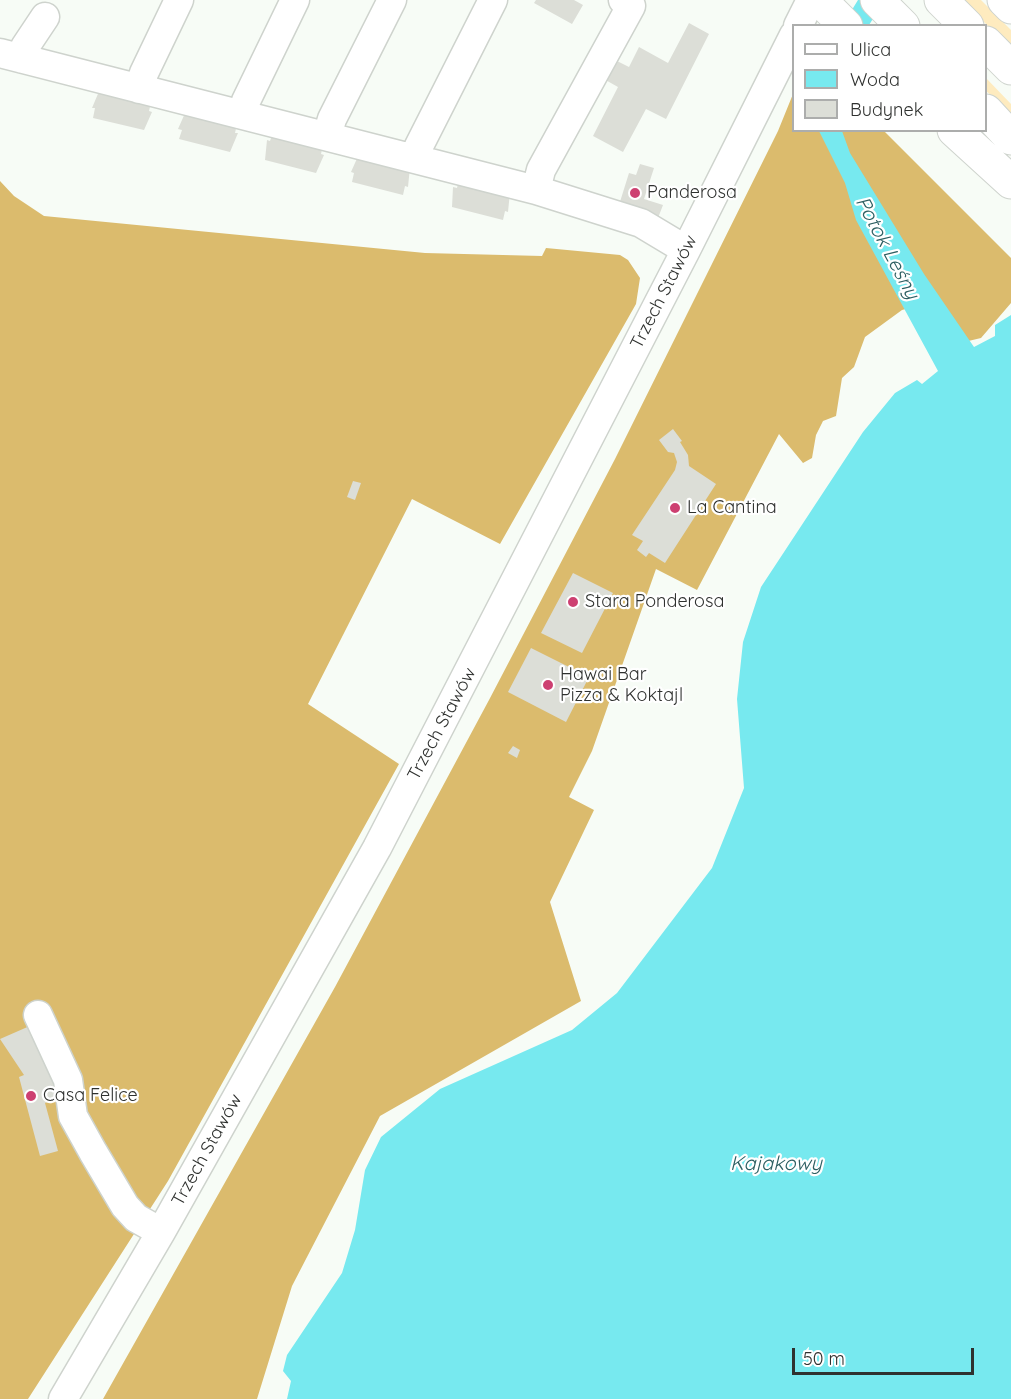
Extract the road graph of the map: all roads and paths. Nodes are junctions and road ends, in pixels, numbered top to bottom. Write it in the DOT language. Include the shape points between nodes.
graph roads {
  1 [pos="179,0"];
  2 [pos="295,0"];
  3 [pos="392,0"];
  4 [pos="493,0"];
  5 [pos="624,0"];
  6 [pos="811,0"];
  7 [pos="820,0"];
  8 [pos="877,0"];
  9 [pos="941,0"];
  10 [pos="1004,0"];
  11 [pos="1011,7"];
  12 [pos="45,17"];
  13 [pos="799,24"];
  14 [pos="844,24"];
  15 [pos="901,24"];
  16 [pos="965,24"];
  17 [pos="792,39"];
  18 [pos="987,45"];
  19 [pos="11,56"];
  20 [pos="1011,68"];
  21 [pos="139,89"];
  22 [pos="987,98"];
  23 [pos="987,112"];
  24 [pos="242,114"];
  25 [pos="1011,118"];
  26 [pos="956,132"];
  27 [pos="327,136"];
  28 [pos="1011,138"];
  29 [pos="416,158"];
  30 [pos="1011,182"];
  31 [pos="536,190"];
  32 [pos="686,250"];
  33 [pos="38,1015"];
  34 [pos="161,1232"];
  35 [pos="63,1399"];
  1 -- 21 [label="street"];
  2 -- 24 [label="street"];
  3 -- 27 [label="street"];
  4 -- 29 [label="street"];
  5 -- 31 [label="street" via="631,6 541,170"];
  6 -- 13 [label="street"];
  7 -- 14 [label="highway"];
  8 -- 15 [label="highway"];
  9 -- 16 [label="highway"];
  10 -- 11 [label="highway"];
  12 -- 19 [label="street" via="25,47"];
  17 -- 32 [label="street, Trzech Stawów"];
  18 -- 20 [label="highway"];
  19 -- 21 [label="street"];
  21 -- 24 [label="street"];
  22 -- 25 [label="highway"];
  23 -- 28 [label="highway"];
  24 -- 27 [label="street"];
  26 -- 30 [label="highway"];
  27 -- 29 [label="street"];
  29 -- 31 [label="street"];
  31 -- 32 [label="street" via="641,224"];
  32 -- 34 [label="street, Trzech Stawów" via="377,848"];
  33 -- 34 [label="street" via="68,1080 73,1116 93,1152 125,1206 136,1218"];
  34 -- 35 [label="street, Trzech Stawów"];
}
